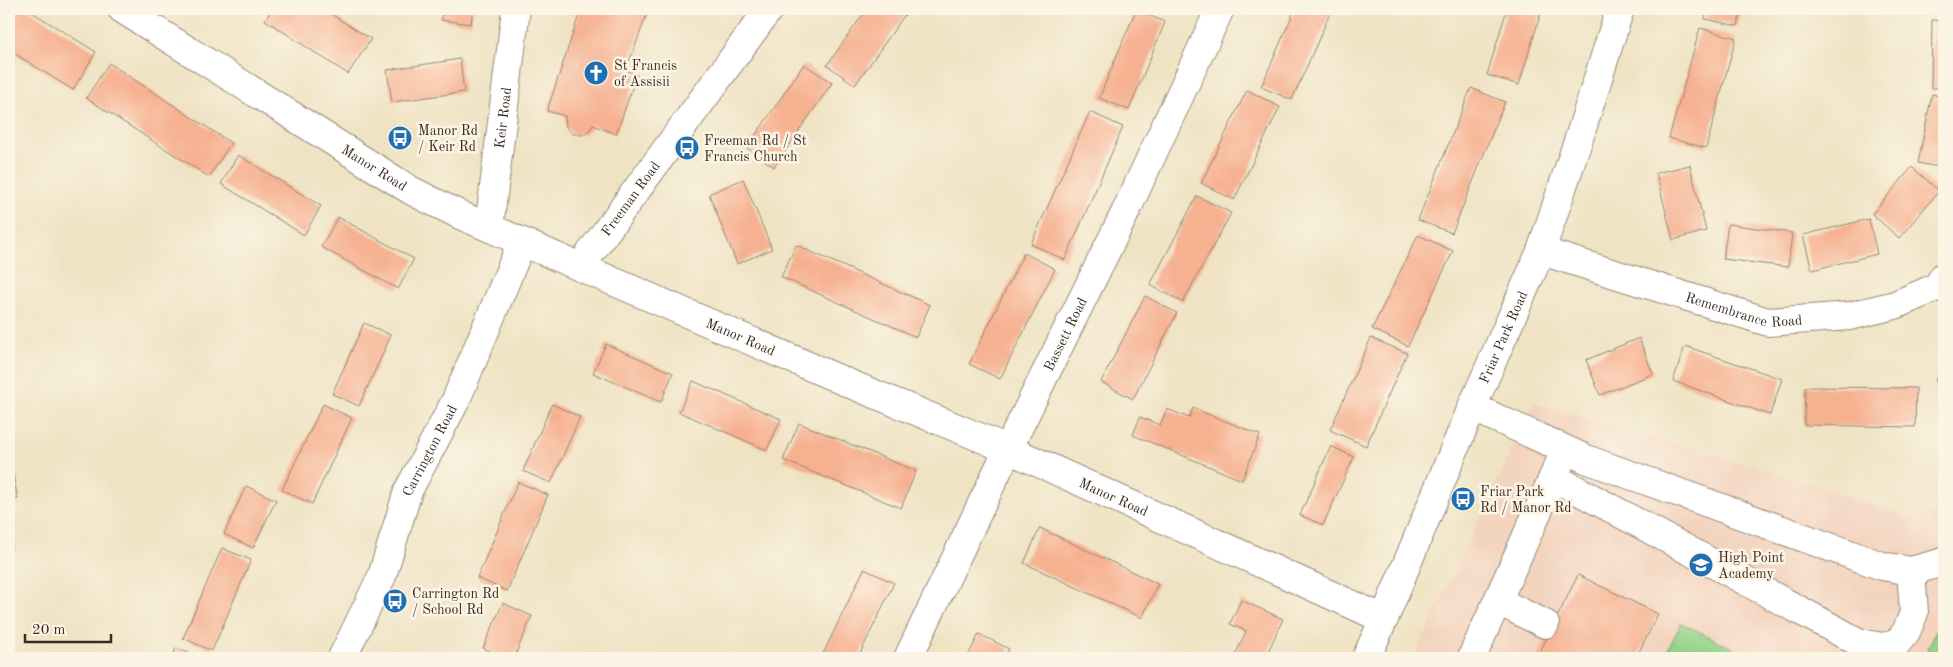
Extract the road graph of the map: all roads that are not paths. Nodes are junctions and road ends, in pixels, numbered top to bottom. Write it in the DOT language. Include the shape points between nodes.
graph roads {
  1 [pos="122,9"];
  2 [pos="516,9"];
  3 [pos="769,9"];
  4 [pos="1220,9"];
  5 [pos="1620,9"];
  6 [pos="489,227"];
  7 [pos="522,242"];
  8 [pos="1541,251"];
  9 [pos="580,267"];
  10 [pos="1944,276"];
  11 [pos="1472,407"];
  12 [pos="1008,449"];
  13 [pos="1566,449"];
  14 [pos="1553,477"];
  15 [pos="1944,562"];
  16 [pos="1911,571"];
  17 [pos="1498,601"];
  18 [pos="1384,620"];
  19 [pos="1544,624"];
  20 [pos="1472,657"];
  21 [pos="342,658"];
  22 [pos="908,658"];
  23 [pos="1366,658"];
  1 -- 6 [label="street, Manor Road" via="412,191"];
  2 -- 6 [label="street, Keir Road"];
  3 -- 9 [label="street, Freeman Road"];
  4 -- 12 [label="street, Bassett Road" via="1125,213"];
  5 -- 8 [label="street, Friar Park Road"];
  6 -- 7 [label="street, Manor Road"];
  7 -- 9 [label="street, Manor Road"];
  7 -- 21 [label="street, Carrington Road" via="456,400 408,491 382,576"];
  8 -- 10 [label="street, Remembrance Road" via="1768,322 1850,316 1895,305 1937,287"];
  8 -- 11 [label="street, Friar Park Road"];
  9 -- 12 [label="street, Manor Road"];
  11 -- 13 [label="street"];
  11 -- 18 [label="street, Friar Park Road"];
  12 -- 18 [label="street, Manor Road"];
  12 -- 22 [label="street, Bassett Road"];
  13 -- 14 [label="street"];
  13 -- 16 [label="street" via="1653,484 1873,562"];
  14 -- 16 [label="street" via="1860,643 1883,647 1896,644 1906,632 1914,614"];
  14 -- 17 [label="street"];
  15 -- 16 [label="street"];
  17 -- 19 [label="street"];
  17 -- 20 [label="street"];
  18 -- 23 [label="street, Friar Park Road"];
}
